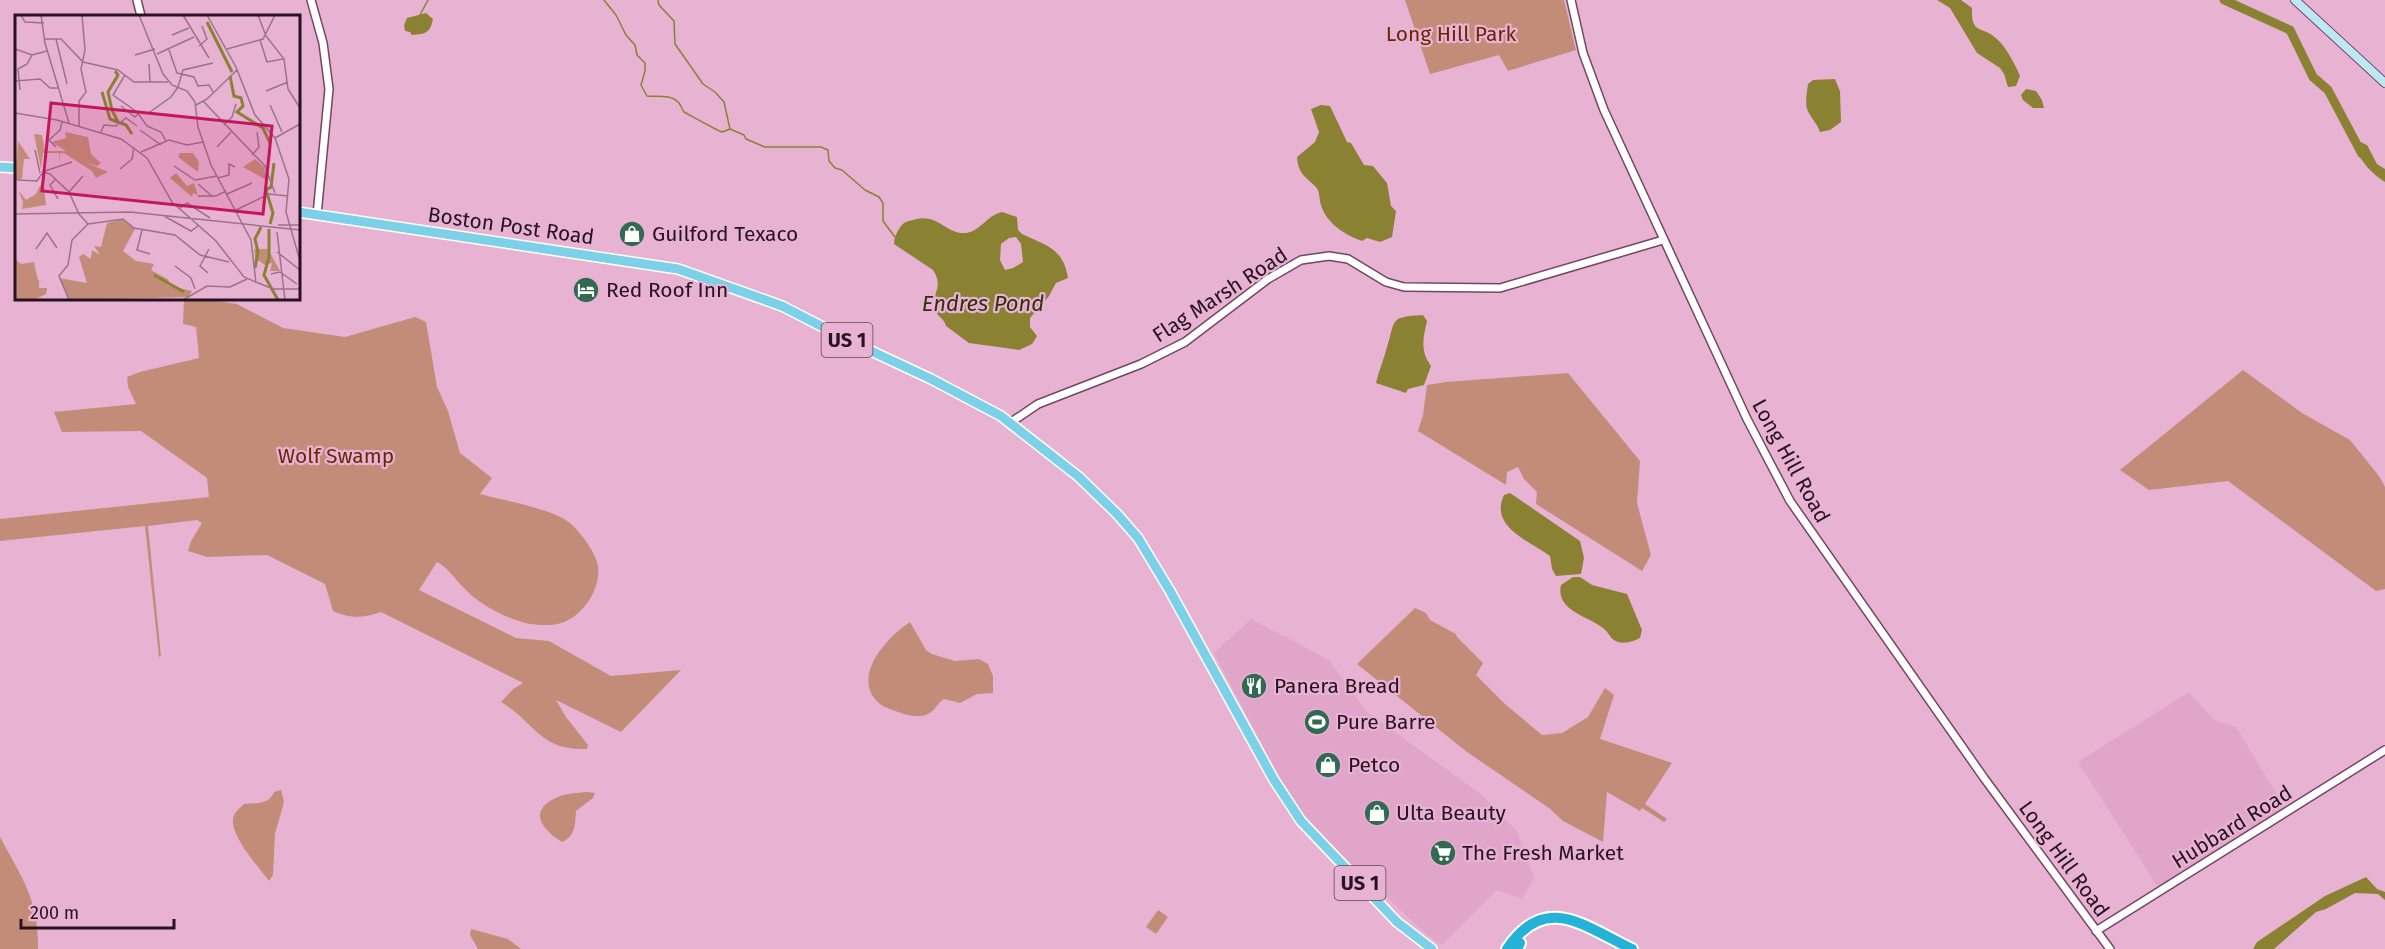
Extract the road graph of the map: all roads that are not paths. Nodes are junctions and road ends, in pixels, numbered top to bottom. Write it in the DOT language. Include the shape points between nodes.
graph roads {
  1 [pos="136,0"];
  2 [pos="311,0"];
  3 [pos="1571,0"];
  4 [pos="2295,0"];
  5 [pos="141,15"];
  6 [pos="2385,83"];
  7 [pos="0,167"];
  8 [pos="15,168"];
  9 [pos="300,212"];
  10 [pos="317,215"];
  11 [pos="1663,240"];
  12 [pos="1010,423"];
  13 [pos="2385,750"];
  14 [pos="2096,931"];
  15 [pos="1518,947"];
  16 [pos="1432,949"];
  17 [pos="1507,949"];
  18 [pos="1620,949"];
  19 [pos="1632,949"];
  20 [pos="2110,949"];
  1 -- 5 [label="street"];
  2 -- 10 [label="street" via="322,35 330,89"];
  3 -- 11 [label="street, Long Hill Road" via="1594,88"];
  4 -- 6 [label="main road"];
  7 -- 8 [label="main road"];
  9 -- 10 [label="main road, Boston Post Road / US 1"];
  10 -- 12 [label="main road, Boston Post Road / US 1" via="678,269 782,306 931,379"];
  11 -- 12 [label="street, Flag Marsh Road" via="1500,288 1466,290 1404,287 1386,282 1348,259 1329,256 1301,260 1268,279 1185,342 1141,364 1038,404"];
  11 -- 14 [label="street, Long Hill Road" via="1750,426 1797,513"];
  12 -- 16 [label="main road, Boston Post Road / US 1" via="1079,477 1138,538 1301,821 1397,922"];
  13 -- 14 [label="street, Hubbard Road"];
  14 -- 20 [label="street, Long Hill Road"];
  15 -- 18 [label="highway" via="1530,930 1558,922"];
  17 -- 19 [label="highway" via="1524,928 1547,917 1577,923"];
}
